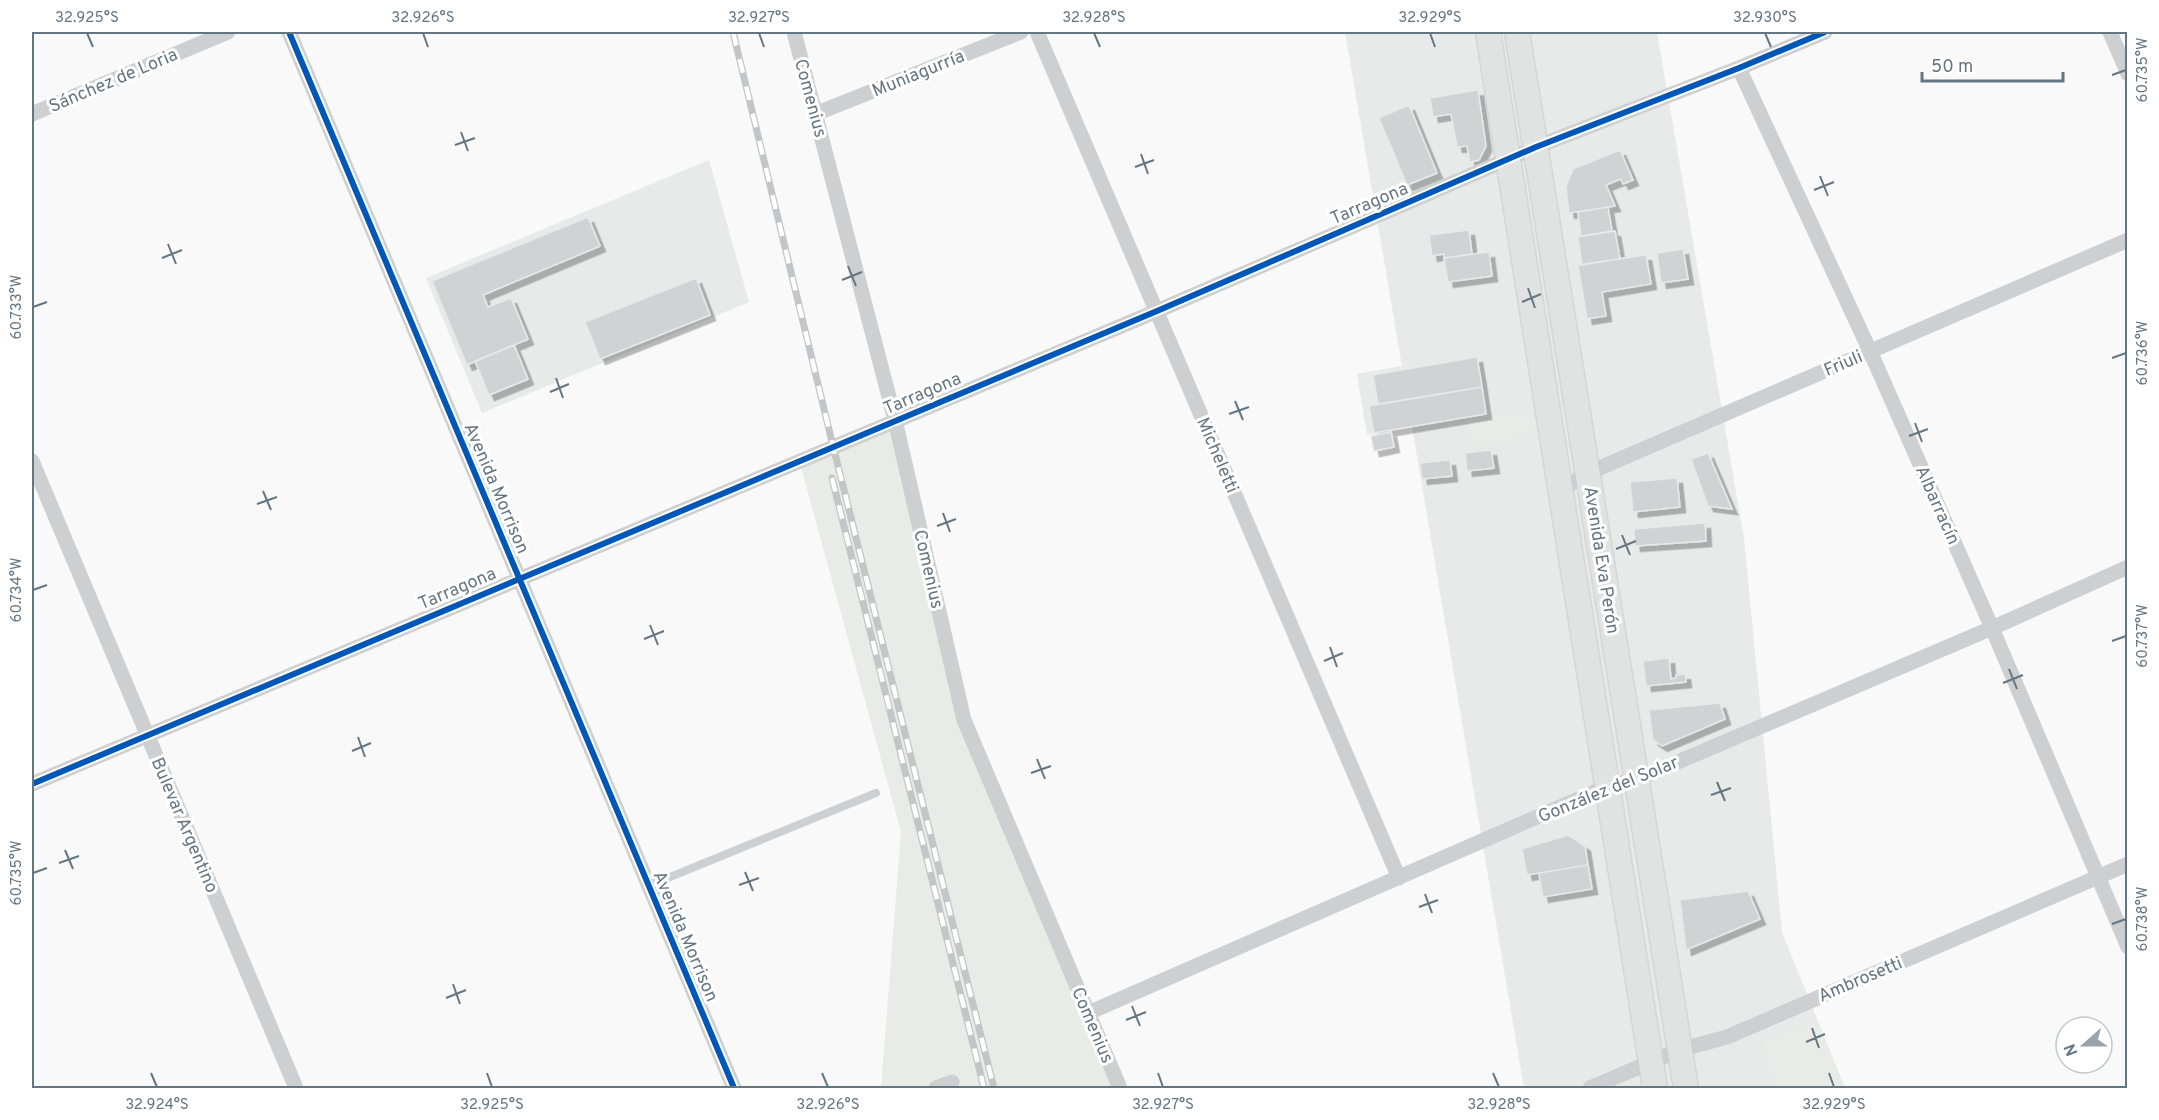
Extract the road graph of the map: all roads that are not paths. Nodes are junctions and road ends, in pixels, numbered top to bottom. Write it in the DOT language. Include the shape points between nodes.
graph roads {
  1 [pos="228,32"];
  2 [pos="289,32"];
  3 [pos="794,32"];
  4 [pos="1021,32"];
  5 [pos="1037,32"];
  6 [pos="1488,32"];
  7 [pos="1517,32"];
  8 [pos="1825,32"];
  9 [pos="2110,32"];
  10 [pos="1739,68"];
  11 [pos="2127,74"];
  12 [pos="32,114"];
  13 [pos="815,114"];
  14 [pos="1536,147"];
  15 [pos="1509,159"];
  16 [pos="2127,240"];
  17 [pos="1157,312"];
  18 [pos="1870,351"];
  19 [pos="895,420"];
  20 [pos="32,461"];
  21 [pos="1588,473"];
  22 [pos="1561,490"];
  23 [pos="2127,567"];
  24 [pos="519,578"];
  25 [pos="1992,628"];
  26 [pos="147,735"];
  27 [pos="1638,779"];
  28 [pos="32,784"];
  29 [pos="1608,786"];
  30 [pos="876,793"];
  31 [pos="2127,864"];
  32 [pos="2098,876"];
  33 [pos="1399,878"];
  34 [pos="648,886"];
  35 [pos="2127,947"];
  36 [pos="1088,1013"];
  37 [pos="1679,1050"];
  38 [pos="1651,1062"];
  39 [pos="952,1082"];
  40 [pos="296,1089"];
  41 [pos="734,1089"];
  42 [pos="936,1089"];
  43 [pos="1120,1089"];
  44 [pos="1590,1089"];
  45 [pos="1655,1089"];
  46 [pos="1686,1089"];
  1 -- 12 [label="street, Sánchez de Loria"];
  2 -- 24 [label="street, Avenida Morrison"];
  3 -- 13 [label="street, Comenius"];
  4 -- 13 [label="street, Muniagurría"];
  5 -- 17 [label="street, Micheletti"];
  6 -- 15 [label="main road, Avenida Eva Perón"];
  7 -- 14 [label="main road, Avenida Eva Perón"];
  8 -- 10 [label="street, Tarragona"];
  9 -- 11 [label="street"];
  10 -- 14 [label="street, Tarragona"];
  10 -- 18 [label="street, Albarracín"];
  13 -- 19 [label="street, Comenius"];
  14 -- 15 [label="street, Tarragona"];
  14 -- 21 [label="main road, Avenida Eva Perón"];
  15 -- 17 [label="street, Tarragona"];
  15 -- 22 [label="main road, Avenida Eva Perón"];
  16 -- 18 [label="street, Friuli"];
  17 -- 19 [label="street, Tarragona"];
  17 -- 33 [label="street, Micheletti"];
  18 -- 21 [label="street, Friuli"];
  18 -- 25 [label="street, Albarracín"];
  19 -- 24 [label="street, Tarragona"];
  19 -- 36 [label="street, Comenius" via="964,720"];
  20 -- 26 [label="street, Bulevar Argentino"];
  21 -- 22 [label="street, Friuli"];
  21 -- 27 [label="main road, Avenida Eva Perón"];
  22 -- 29 [label="main road, Avenida Eva Perón"];
  23 -- 25 [label="street, González del Solar"];
  24 -- 26 [label="street, Tarragona"];
  24 -- 34 [label="street, Avenida Morrison"];
  25 -- 27 [label="street, González del Solar"];
  25 -- 32 [label="street, Albarracín"];
  26 -- 28 [label="street, Tarragona"];
  26 -- 40 [label="street, Bulevar Argentino"];
  27 -- 29 [label="street, González del Solar"];
  27 -- 37 [label="main road, Avenida Eva Perón"];
  29 -- 33 [label="street, González del Solar"];
  29 -- 38 [label="main road, Avenida Eva Perón"];
  30 -- 34 [label="lane"];
  31 -- 32 [label="street, Ambrosetti"];
  32 -- 35 [label="street, Albarracín"];
  32 -- 37 [label="street, Ambrosetti" via="1726,1037"];
  33 -- 36 [label="street, González del Solar"];
  34 -- 41 [label="street, Avenida Morrison"];
  36 -- 43 [label="street, Comenius"];
  37 -- 38 [label="street, Ambrosetti"];
  37 -- 46 [label="main road, Avenida Eva Perón"];
  38 -- 44 [label="street, Ambrosetti"];
  38 -- 45 [label="main road, Avenida Eva Perón"];
  39 -- 42 [label="street"];
}
